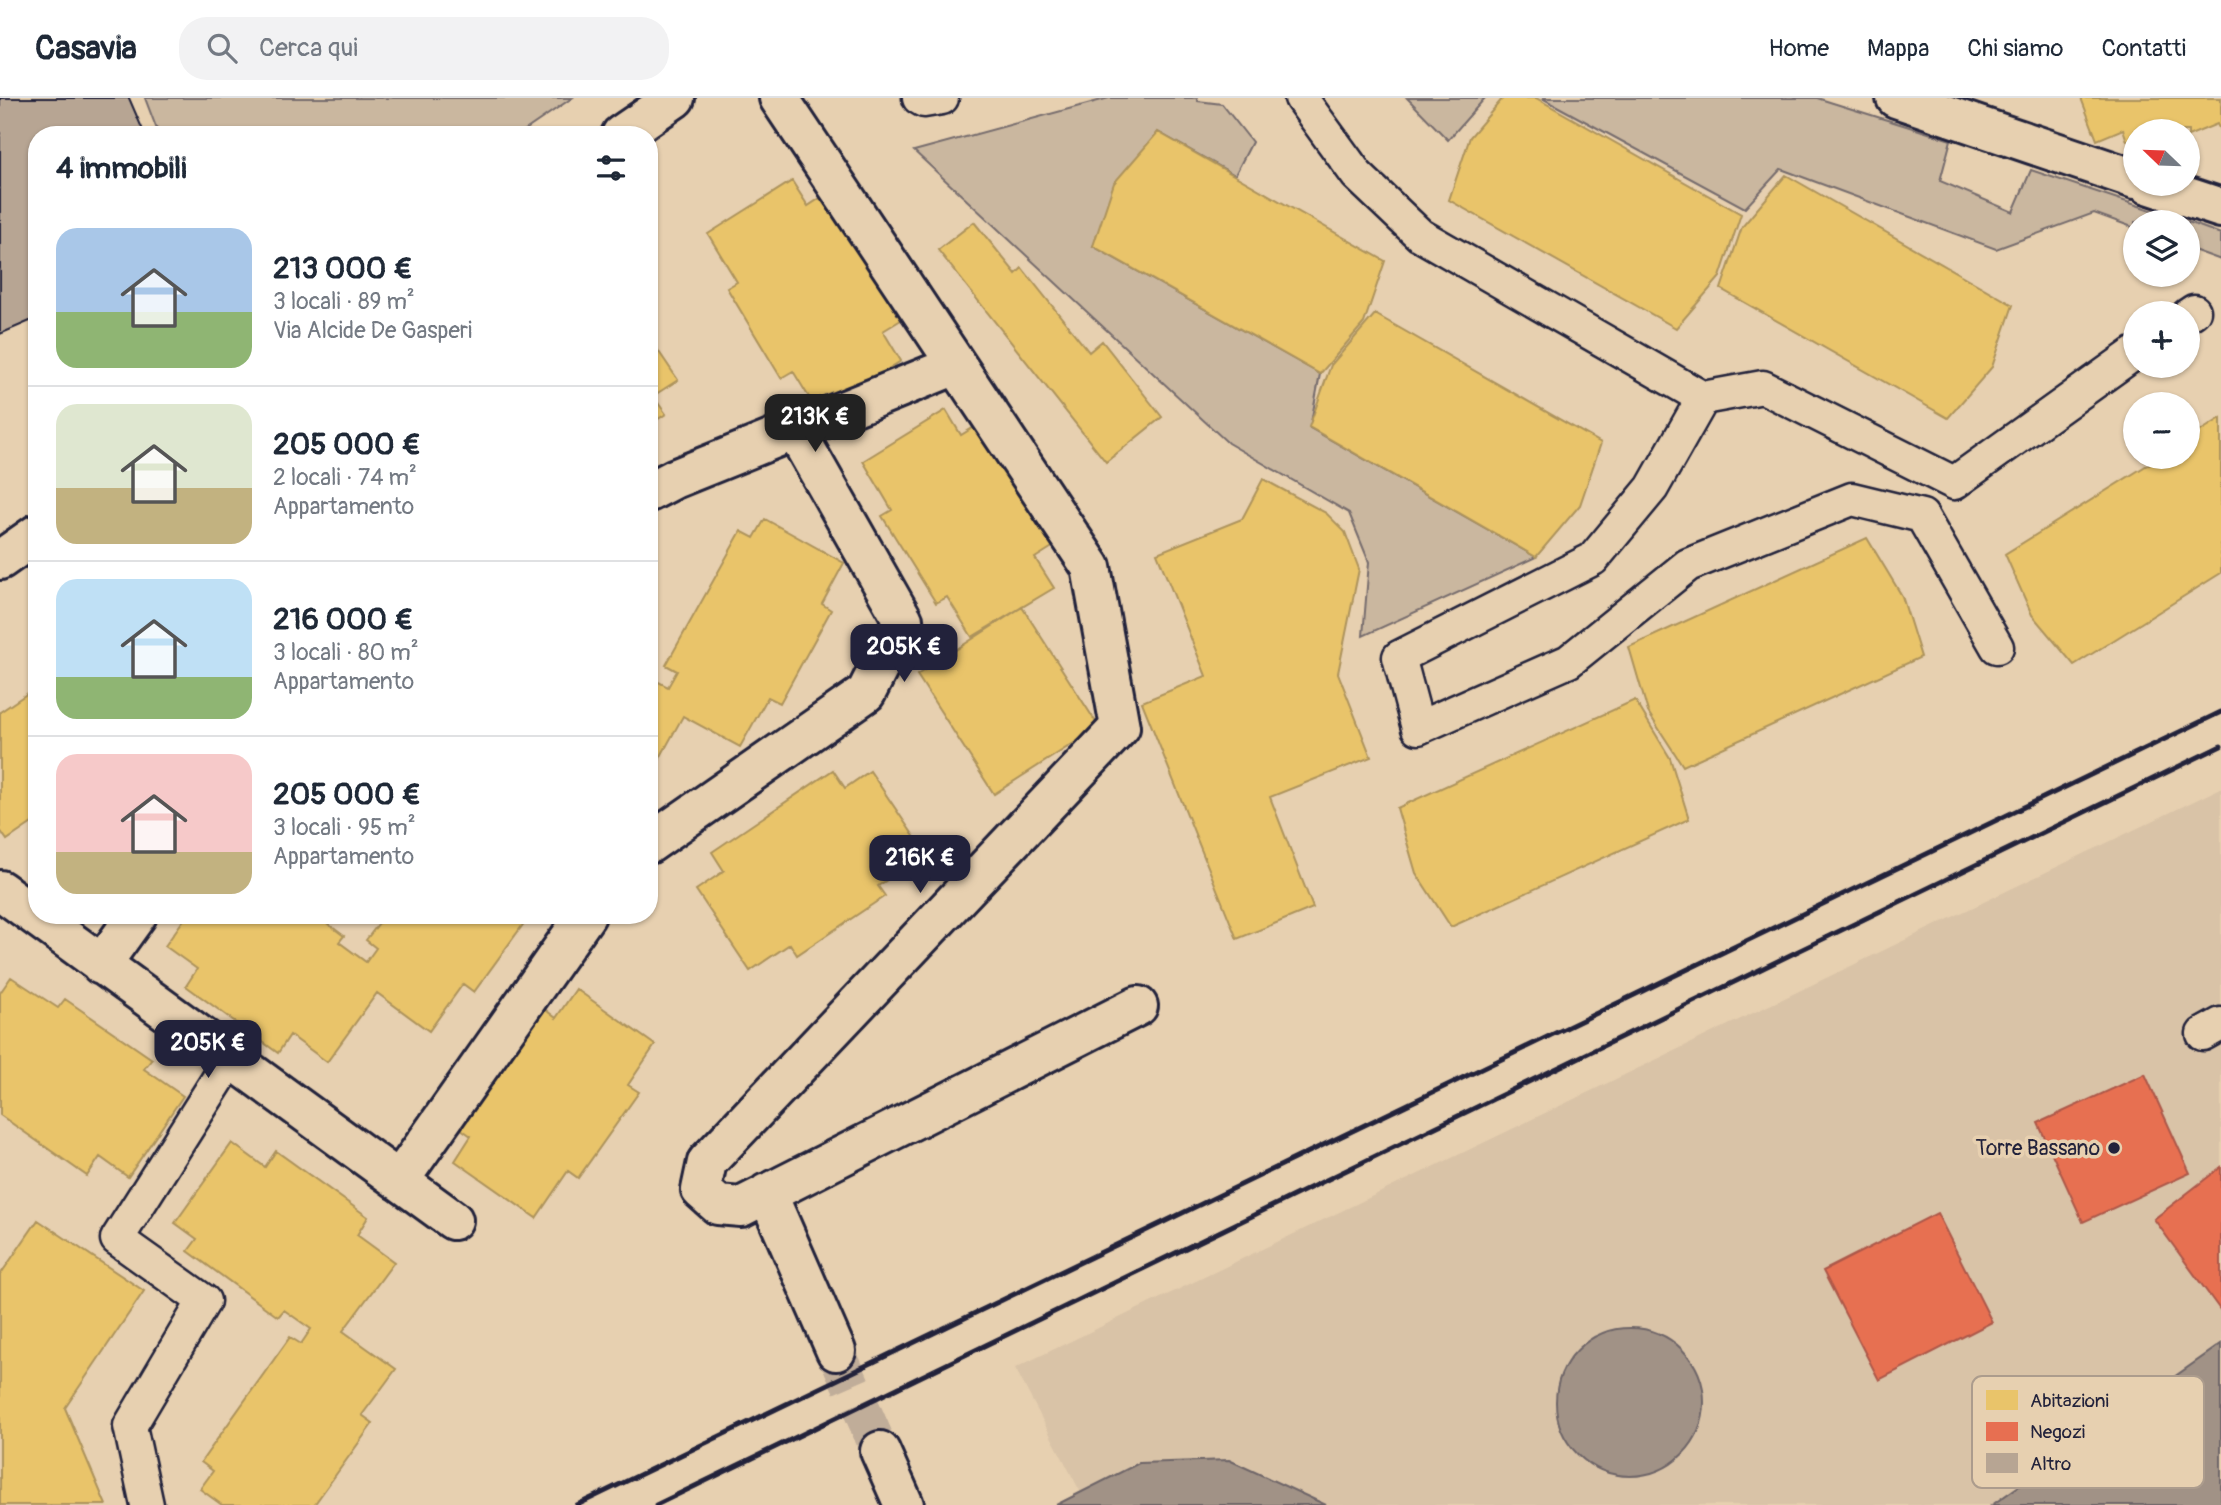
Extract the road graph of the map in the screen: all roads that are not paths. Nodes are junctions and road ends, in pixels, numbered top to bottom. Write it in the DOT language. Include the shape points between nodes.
graph roads {
  1 [pos="675,98"];
  2 [pos="779,98"];
  3 [pos="919,98"];
  4 [pos="942,98"];
  5 [pos="1301,98"];
  6 [pos="1896,98"];
  7 [pos="634,126"];
  8 [pos="2123,175"];
  9 [pos="2184,196"];
  10 [pos="2221,208"];
  11 [pos="2123,362"];
  12 [pos="956,365"];
  13 [pos="1703,398"];
  14 [pos="795,430"];
  15 [pos="658,487"];
  16 [pos="28,540"];
  17 [pos="0,560"];
  18 [pos="1997,647"];
  19 [pos="658,838"];
  20 [pos="0,890"];
  21 [pos="28,911"];
  22 [pos="46,924"];
  23 [pos="131,924"];
  24 [pos="580,924"];
  25 [pos="101,965"];
  26 [pos="1138,1006"];
  27 [pos="230,1059"];
  28 [pos="399,1181"];
  29 [pos="767,1193"];
  30 [pos="453,1220"];
  31 [pos="836,1351"];
  32 [pos="880,1451"];
  33 [pos="147,1505"];
  34 [pos="904,1505"];
  1 -- 7 [label="street"];
  2 -- 12 [label="street"];
  3 -- 4 [label="lane"];
  5 -- 13 [label="lane" via="1357,174 1420,235"];
  6 -- 8 [label="street"];
  9 -- 10 [label="street"];
  11 -- 13 [label="lane" via="1954,483 1763,387"];
  12 -- 14 [label="street"];
  12 -- 29 [label="street" via="1091,567 1120,727 707,1162 701,1190 718,1205 741,1207"];
  13 -- 18 [label="lane" via="1652,488 1593,559 1399,657 1418,728 1569,660 1688,565 1852,499 1922,516"];
  14 -- 15 [label="street"];
  14 -- 19 [label="street" via="903,620 866,693"];
  16 -- 17 [label="street"];
  20 -- 21 [label="street"];
  22 -- 25 [label="street"];
  23 -- 25 [label="street"];
  24 -- 28 [label="street"];
  25 -- 27 [label="street"];
  26 -- 29 [label="street"];
  27 -- 28 [label="street"];
  27 -- 33 [label="lane" via="117,1239 204,1301 130,1426"];
  28 -- 30 [label="street"];
  29 -- 31 [label="street"];
  32 -- 34 [label="street"];
}
